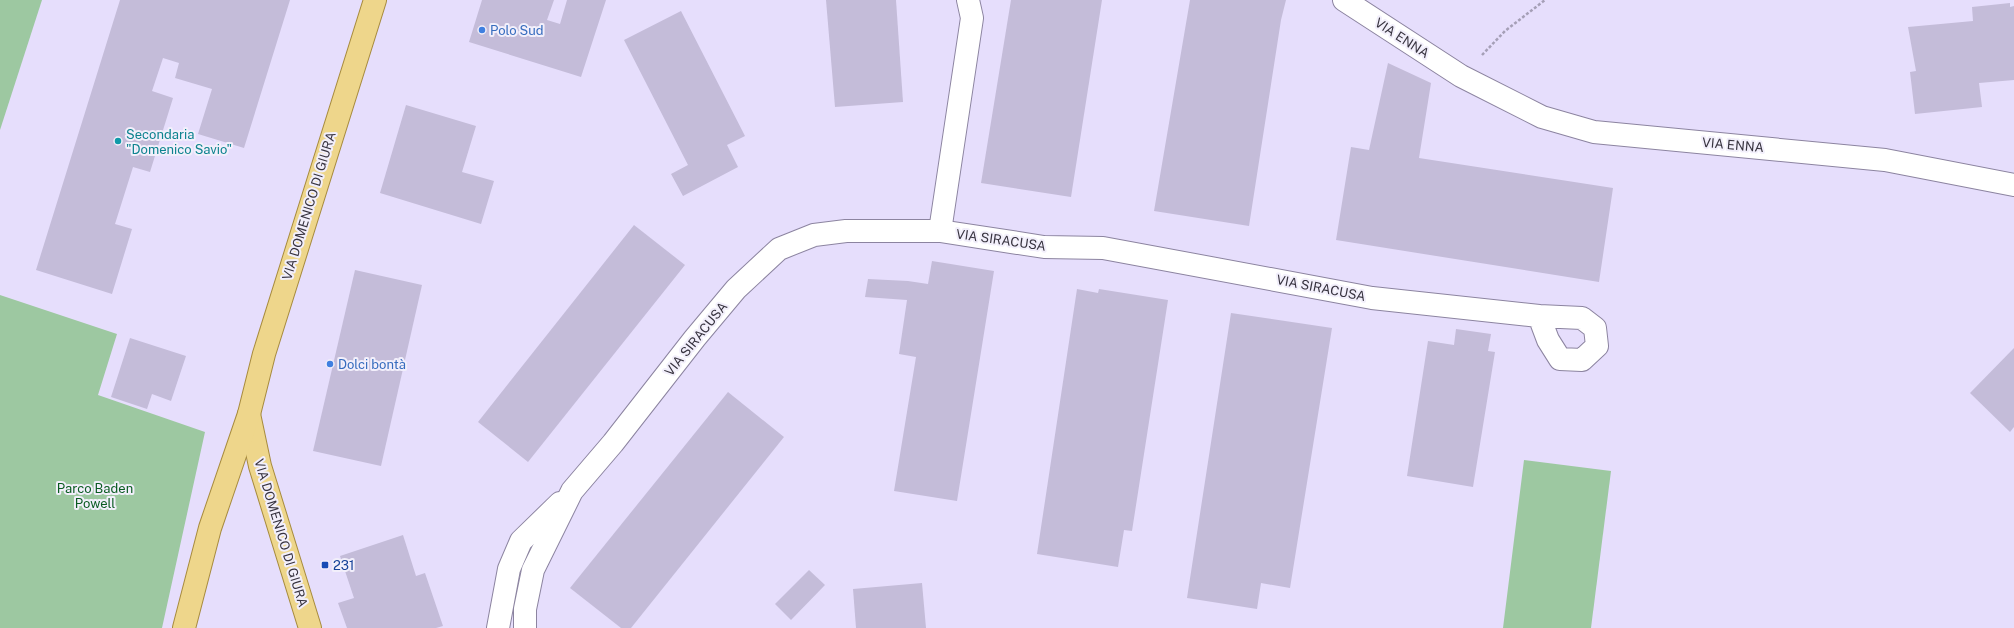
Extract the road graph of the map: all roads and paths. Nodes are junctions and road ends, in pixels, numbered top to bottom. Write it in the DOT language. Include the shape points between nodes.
graph roads {
  1 [pos="375,0"];
  2 [pos="968,0"];
  3 [pos="1344,0"];
  4 [pos="1545,0"];
  5 [pos="1461,76"];
  6 [pos="2014,185"];
  7 [pos="940,231"];
  8 [pos="1539,316"];
  9 [pos="249,414"];
  10 [pos="572,491"];
  11 [pos="184,628"];
  12 [pos="310,628"];
  13 [pos="498,628"];
  14 [pos="525,628"];
  1 -- 9 [label="main road, VIA DOMENICO DI GIURA" via="264,354"];
  2 -- 7 [label="street" via="972,18"];
  3 -- 5 [label="street, VIA ENNA"];
  4 -- 5 [label="path" via="1505,31"];
  5 -- 6 [label="street, VIA ENNA" via="1542,117 1594,132 1885,160"];
  7 -- 8 [label="street, VIA SIRACUSA" via="1044,247 1103,248 1372,298"];
  7 -- 10 [label="street, VIA SIRACUSA" via="846,231 814,235 779,249 732,294"];
  9 -- 11 [label="main road, VIA DOMENICO DI GIURA" via="210,528"];
  9 -- 12 [label="main road, VIA DOMENICO DI GIURA" via="260,466"];
  10 -- 13 [label="street, VIA SIRACUSA" via="521,541 509,569"];
  10 -- 14 [label="street, VIA SIRACUSA" via="533,570 525,609"];
}
